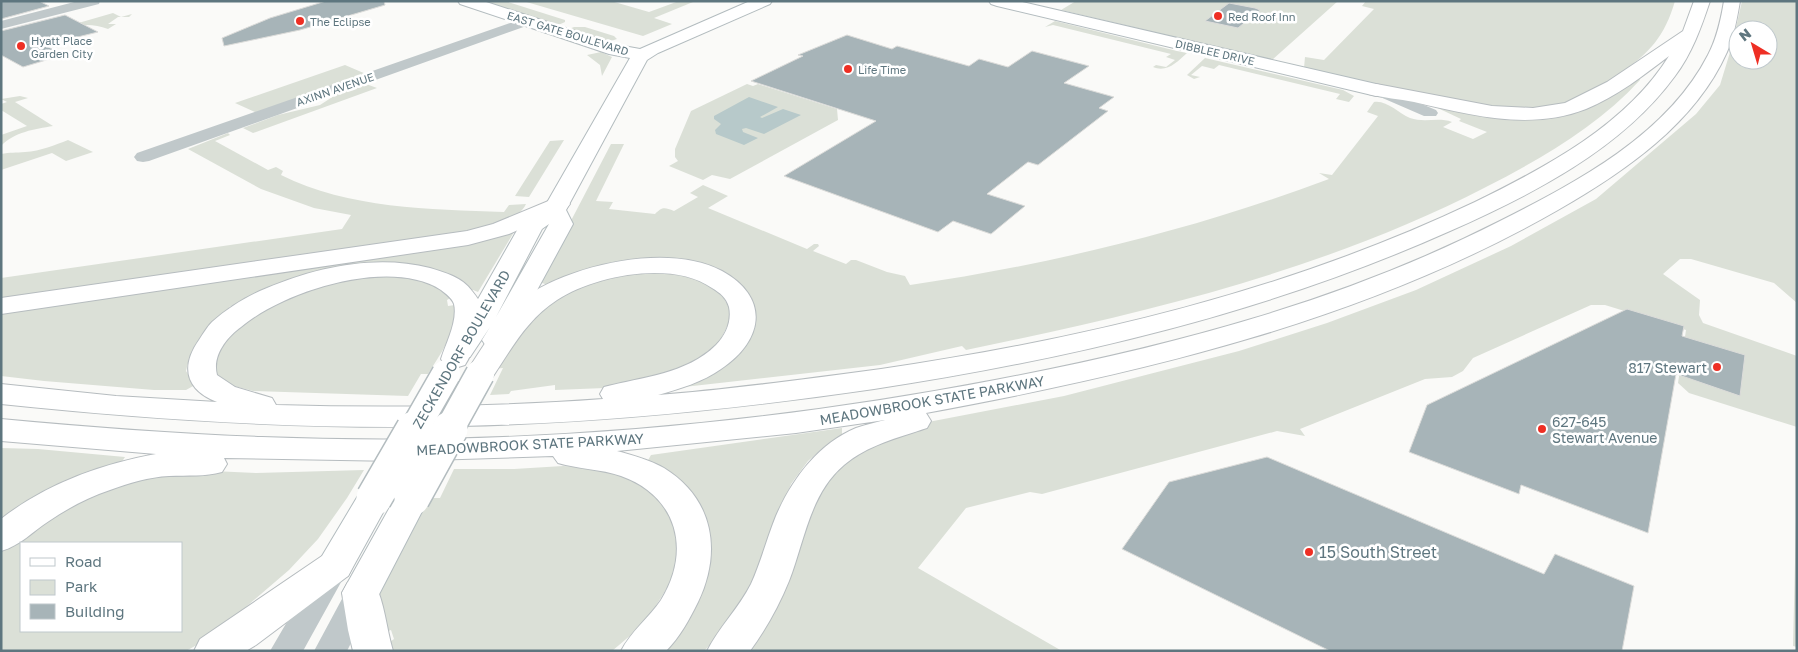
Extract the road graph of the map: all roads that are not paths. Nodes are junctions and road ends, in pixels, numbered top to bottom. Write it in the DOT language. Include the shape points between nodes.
graph roads {
  1 [pos="94,1"];
  2 [pos="466,1"];
  3 [pos="515,1"];
  4 [pos="764,1"];
  5 [pos="996,1"];
  6 [pos="1702,1"];
  7 [pos="1732,1"];
  8 [pos="527,21"];
  9 [pos="1,25"];
  10 [pos="1694,29"];
  11 [pos="556,31"];
  12 [pos="618,34"];
  13 [pos="649,51"];
  14 [pos="1376,90"];
  15 [pos="1430,113"];
  16 [pos="143,157"];
  17 [pos="556,207"];
  18 [pos="1,306"];
  19 [pos="460,369"];
  20 [pos="1040,382"];
  21 [pos="1,394"];
  22 [pos="481,415"];
  23 [pos="298,416"];
  24 [pos="1,430"];
  25 [pos="509,446"];
  26 [pos="342,450"];
  27 [pos="1,538"];
  28 [pos="335,566"];
  29 [pos="361,593"];
  30 [pos="214,651"];
  31 [pos="286,651"];
  32 [pos="330,651"];
  33 [pos="373,651"];
  34 [pos="641,651"];
  35 [pos="727,651"];
  1 -- 9 [label="street"];
  2 -- 8 [label="main road, EAST GATE BOULEVARD"];
  3 -- 11 [label="main road, EAST GATE BOULEVARD" via="580,22"];
  4 -- 13 [label="main road"];
  5 -- 14 [label="main road, DIBBLEE DRIVE"];
  6 -- 10 [label="main road, MEADOWBROOK STATE PARKWAY"];
  7 -- 20 [label="main road, MEADOWBROOK STATE PARKWAY" via="1726,32 1715,60 1695,90 1672,115 1605,170 1515,224 1402,275 1290,316 1172,351"];
  8 -- 11 [label="main road, EAST GATE BOULEVARD"];
  8 -- 16 [label="street, AXINN AVENUE"];
  10 -- 14 [label="main road" via="1629,77 1578,106 1560,110 1492,112"];
  10 -- 22 [label="main road, MEADOWBROOK STATE PARKWAY" via="1670,71 1643,101 1596,141 1544,174 1478,209 1398,245 1248,299 1058,347 866,381 677,404"];
  11 -- 13 [label="main road, EAST GATE BOULEVARD" via="615,50"];
  12 -- 13 [label="main road, EAST GATE BOULEVARD"];
  13 -- 17 [label="main road"];
  14 -- 15 [label="street, DIBBLEE DRIVE"];
  17 -- 18 [label="main road" via="468,238"];
  17 -- 19 [label="main road, ZECKENDORF BOULEVARD" via="561,224 509,315"];
  19 -- 22 [label="main road" via="529,307 561,287 595,274 648,266 692,270 726,284 743,309 743,324 735,340 715,360 694,372 630,392"];
  19 -- 23 [label="main road" via="468,310 464,298 441,280 422,273 381,269 343,274 297,286 255,305 225,326 206,349 201,365 204,379 216,389"];
  19 -- 28 [label="main road, ZECKENDORF BOULEVARD, bridge" via="374,498"];
  19 -- 29 [label="main road, ZECKENDORF BOULEVARD, bridge" via="412,498"];
  20 -- 25 [label="main road, MEADOWBROOK STATE PARKWAY" via="790,423 647,438"];
  20 -- 35 [label="main road" via="933,418 877,432 830,458 801,496 760,604"];
  21 -- 23 [label="main road, MEADOWBROOK STATE PARKWAY" via="141,408"];
  22 -- 23 [label="main road, MEADOWBROOK STATE PARKWAY"];
  24 -- 26 [label="main road, MEADOWBROOK STATE PARKWAY" via="154,444"];
  25 -- 26 [label="main road, MEADOWBROOK STATE PARKWAY"];
  25 -- 34 [label="main road" via="630,466 663,484 684,508 690,520 695,549 691,577 669,620"];
  26 -- 27 [label="main road" via="208,464 160,465 123,473 65,496 26,518"];
  28 -- 30 [label="main road"];
  28 -- 31 [label="street, ZECKENDORF BOULEVARD"];
  29 -- 32 [label="street, ZECKENDORF BOULEVARD"];
  29 -- 33 [label="main road"];
}
